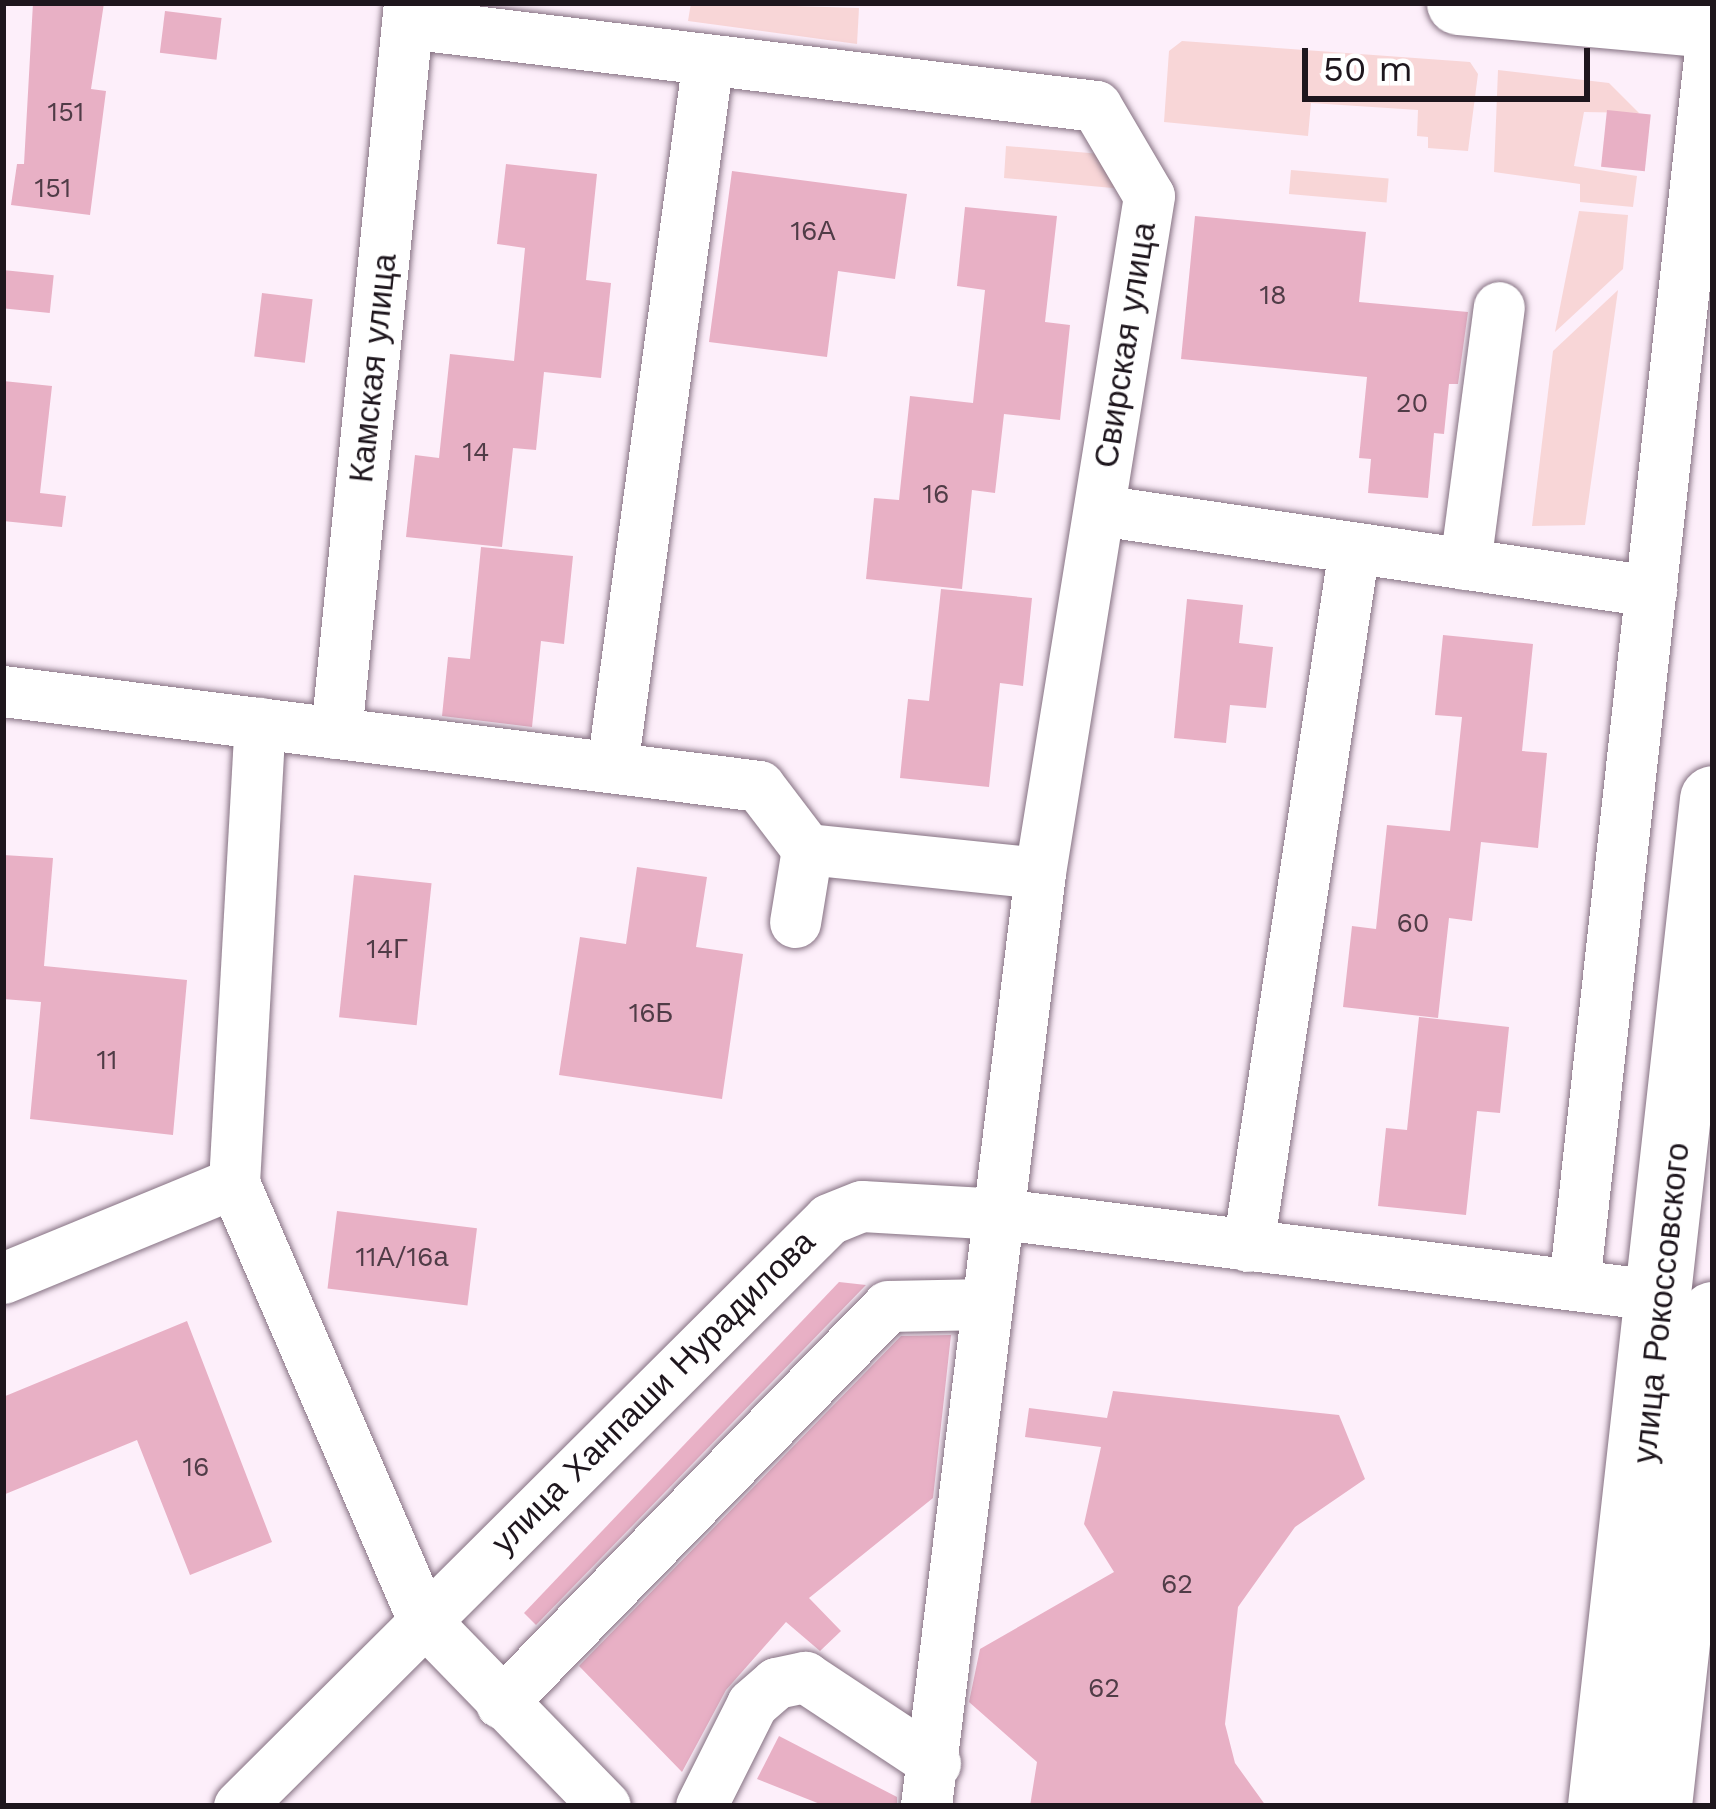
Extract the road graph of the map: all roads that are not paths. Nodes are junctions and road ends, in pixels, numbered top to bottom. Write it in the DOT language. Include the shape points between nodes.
graph roads {
  1 [pos="1458,3"];
  2 [pos="408,13"];
  3 [pos="1713,24"];
  4 [pos="708,59"];
  5 [pos="1499,307"];
  6 [pos="1099,510"];
  7 [pos="1354,548"];
  8 [pos="1465,564"];
  9 [pos="1651,591"];
  10 [pos="3,691"];
  11 [pos="260,723"];
  12 [pos="336,733"];
  13 [pos="612,767"];
  14 [pos="1713,799"];
  15 [pos="807,849"];
  16 [pos="1040,873"];
  17 [pos="795,922"];
  18 [pos="234,1183"];
  19 [pos="1001,1214"];
  20 [pos="1248,1246"];
  21 [pos="3,1278"];
  22 [pos="1574,1285"];
  23 [pos="987,1304"];
  24 [pos="1688,1305"];
  25 [pos="423,1618"];
  26 [pos="1692,1691"];
  27 [pos="501,1702"];
  28 [pos="931,1784"];
  29 [pos="239,1806"];
  30 [pos="605,1806"];
  31 [pos="700,1806"];
  32 [pos="1601,1806"];
  33 [pos="1659,1806"];
  1 -- 3 [label="main road"];
  2 -- 4 [label="street, Свирская улица"];
  2 -- 12 [label="street, Камская улица"];
  3 -- 9 [label="street"];
  4 -- 6 [label="street, Свирская улица" via="1096,106 1149,196"];
  4 -- 13 [label="street"];
  5 -- 8 [label="street"];
  6 -- 7 [label="street"];
  6 -- 16 [label="street, Свирская улица"];
  7 -- 8 [label="street"];
  7 -- 20 [label="street"];
  8 -- 9 [label="street"];
  9 -- 22 [label="street"];
  10 -- 11 [label="street"];
  11 -- 12 [label="street"];
  11 -- 18 [label="street"];
  12 -- 13 [label="street"];
  13 -- 15 [label="street" via="759,786"];
  14 -- 24 [label="highway, улица Рокоссовского"];
  15 -- 16 [label="street"];
  15 -- 17 [label="street"];
  16 -- 19 [label="street, Свирская улица"];
  18 -- 21 [label="street"];
  18 -- 25 [label="street"];
  19 -- 20 [label="street, улица Ханпаши Нурадилова"];
  19 -- 23 [label="street, Свирская улица"];
  19 -- 25 [label="street, улица Ханпаши Нурадилова" via="862,1206 829,1219"];
  20 -- 22 [label="street, улица Ханпаши Нурадилова"];
  22 -- 24 [label="street, улица Ханпаши Нурадилова"];
  23 -- 27 [label="street" via="888,1306"];
  23 -- 28 [label="street, Свирская улица"];
  24 -- 26 [label="highway, улица Рокоссовского"];
  24 -- 32 [label="highway, улица Рокоссовского"];
  25 -- 27 [label="street"];
  25 -- 29 [label="street, улица Ханпаши Нурадилова"];
  26 -- 33 [label="highway, улица Рокоссовского"];
  27 -- 30 [label="street"];
  28 -- 31 [label="street" via="805,1677 776,1683 752,1705"];
}
